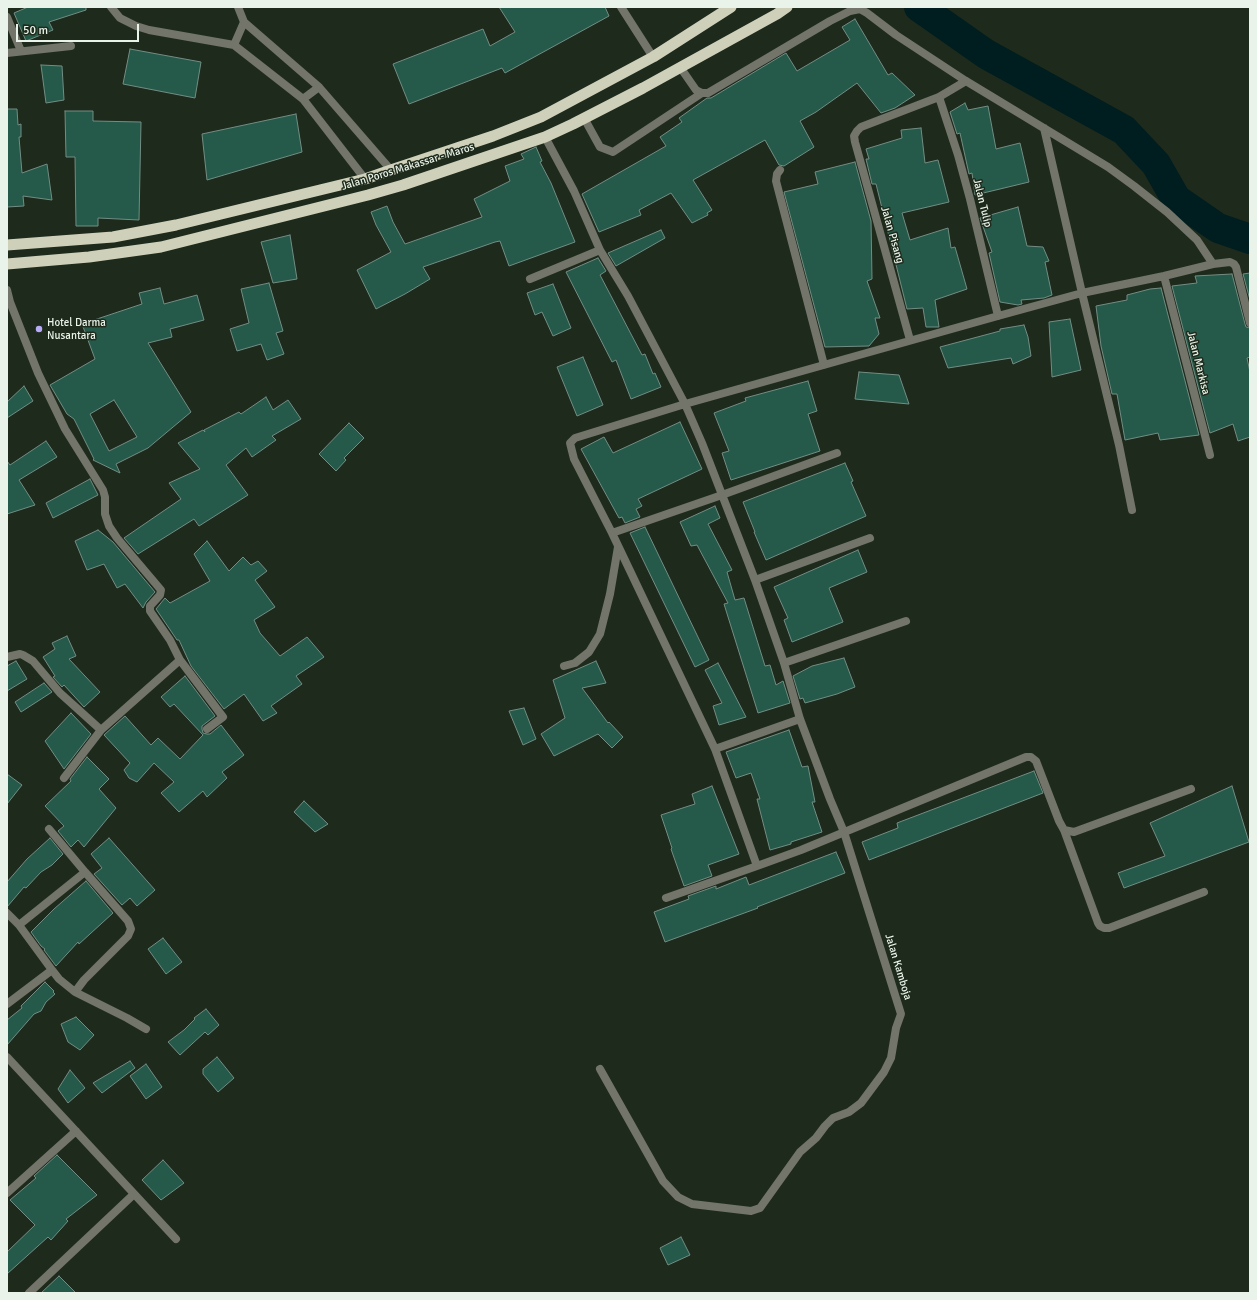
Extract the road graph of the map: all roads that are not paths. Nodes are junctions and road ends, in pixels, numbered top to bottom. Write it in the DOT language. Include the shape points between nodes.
graph roads {
  1 [pos="111,7"];
  2 [pos="238,7"];
  3 [pos="621,7"];
  4 [pos="731,7"];
  5 [pos="787,7"];
  6 [pos="849,9"];
  7 [pos="7,17"];
  8 [pos="244,22"];
  9 [pos="234,45"];
  10 [pos="71,46"];
  11 [pos="21,51"];
  12 [pos="7,53"];
  13 [pos="653,57"];
  14 [pos="680,66"];
  15 [pos="966,81"];
  16 [pos="319,87"];
  17 [pos="702,93"];
  18 [pos="939,97"];
  19 [pos="302,98"];
  20 [pos="584,118"];
  21 [pos="1044,128"];
  22 [pos="545,137"];
  23 [pos="391,170"];
  24 [pos="780,170"];
  25 [pos="365,178"];
  26 [pos="7,245"];
  27 [pos="600,250"];
  28 [pos="7,264"];
  29 [pos="1213,264"];
  30 [pos="1164,276"];
  31 [pos="530,279"];
  32 [pos="7,290"];
  33 [pos="1082,293"];
  34 [pos="998,316"];
  35 [pos="1250,323"];
  36 [pos="910,340"];
  37 [pos="824,365"];
  38 [pos="685,404"];
  39 [pos="837,453"];
  40 [pos="1210,455"];
  41 [pos="722,495"];
  42 [pos="1132,510"];
  43 [pos="612,533"];
  44 [pos="870,538"];
  45 [pos="618,547"];
  46 [pos="755,580"];
  47 [pos="906,621"];
  48 [pos="7,657"];
  49 [pos="180,660"];
  50 [pos="784,663"];
  51 [pos="564,666"];
  52 [pos="800,719"];
  53 [pos="207,729"];
  54 [pos="101,730"];
  55 [pos="715,749"];
  56 [pos="64,778"];
  57 [pos="1191,789"];
  58 [pos="49,829"];
  59 [pos="1064,830"];
  60 [pos="844,832"];
  61 [pos="757,866"];
  62 [pos="85,872"];
  63 [pos="1204,892"];
  64 [pos="666,898"];
  65 [pos="7,913"];
  66 [pos="19,925"];
  67 [pos="52,970"];
  68 [pos="75,992"];
  69 [pos="7,1004"];
  70 [pos="146,1029"];
  71 [pos="7,1057"];
  72 [pos="600,1069"];
  73 [pos="76,1132"];
  74 [pos="7,1193"];
  75 [pos="134,1194"];
  76 [pos="176,1239"];
  77 [pos="29,1293"];
  1 -- 9 [label="street" via="120,18 136,26"];
  2 -- 8 [label="street"];
  3 -- 13 [label="street"];
  4 -- 13 [label="highway, Jalan Poros Makassar - Maros"];
  5 -- 14 [label="highway, Jalan Poros Makassar - Maros"];
  6 -- 15 [label="street" via="860,9 867,13"];
  6 -- 17 [label="street" via="708,93"];
  7 -- 11 [label="street"];
  8 -- 9 [label="street"];
  8 -- 16 [label="street"];
  9 -- 19 [label="street"];
  10 -- 11 [label="street"];
  11 -- 12 [label="street"];
  13 -- 23 [label="highway, Jalan Poros Makassar - Maros" via="541,117"];
  14 -- 17 [label="street" via="696,90"];
  14 -- 20 [label="highway, Jalan Poros Makassar - Maros"];
  15 -- 18 [label="street"];
  15 -- 21 [label="street"];
  16 -- 19 [label="street"];
  16 -- 23 [label="street"];
  17 -- 20 [label="street" via="613,152 600,148"];
  18 -- 34 [label="street, Jalan Tulip" via="970,199"];
  18 -- 36 [label="street, Jalan Pisang" via="861,127 854,136"];
  19 -- 25 [label="street"];
  20 -- 22 [label="highway, Jalan Poros Makassar - Maros"];
  21 -- 29 [label="street" via="1108,167 1167,212 1197,240"];
  21 -- 33 [label="street"];
  22 -- 27 [label="street, Jalan Kamboja" via="574,191"];
  22 -- 28 [label="highway, Jalan Poros Makassar - Maros" via="368,195 161,247 89,257"];
  23 -- 25 [label="highway, Jalan Poros Makassar - Maros"];
  24 -- 37 [label="street" via="776,181"];
  25 -- 26 [label="highway, Jalan Poros Makassar - Maros" via="176,225 113,237"];
  27 -- 31 [label="street"];
  27 -- 38 [label="street, Jalan Kamboja" via="628,296"];
  29 -- 30 [label="street"];
  29 -- 35 [label="street" via="1234,264"];
  30 -- 33 [label="street"];
  30 -- 40 [label="street, Jalan Markisa"];
  32 -- 49 [label="street" via="38,373 66,429 103,490 109,526 161,590 160,595 150,606 150,611"];
  33 -- 34 [label="street"];
  33 -- 42 [label="street"];
  34 -- 36 [label="street"];
  36 -- 37 [label="street"];
  37 -- 38 [label="street"];
  38 -- 41 [label="street, Jalan Kamboja"];
  38 -- 43 [label="street" via="575,438 570,443 574,460"];
  39 -- 41 [label="street"];
  41 -- 43 [label="street"];
  41 -- 46 [label="street, Jalan Kamboja"];
  43 -- 45 [label="street"];
  44 -- 46 [label="street"];
  45 -- 51 [label="street" via="600,634 590,652 575,663"];
  45 -- 55 [label="street"];
  46 -- 50 [label="street, Jalan Kamboja"];
  47 -- 50 [label="street"];
  48 -- 54 [label="street" via="20,654 33,661 60,694"];
  49 -- 53 [label="street" via="223,717"];
  49 -- 54 [label="street"];
  50 -- 52 [label="street, Jalan Kamboja"];
  52 -- 55 [label="street"];
  52 -- 60 [label="street, Jalan Kamboja"];
  54 -- 56 [label="street"];
  55 -- 61 [label="street"];
  57 -- 59 [label="street" via="1074,832"];
  58 -- 62 [label="street"];
  59 -- 60 [label="street" via="1036,761 1026,757"];
  59 -- 63 [label="street" via="1098,923 1104,928"];
  60 -- 61 [label="street"];
  60 -- 72 [label="street, Jalan Kamboja" via="901,1014 891,1058 884,1072 861,1103 849,1112 833,1118 800,1152 760,1208 751,1211 692,1204 678,1197 663,1181"];
  61 -- 64 [label="street"];
  62 -- 66 [label="street"];
  62 -- 68 [label="street" via="128,921 131,929 128,936"];
  65 -- 66 [label="street"];
  66 -- 67 [label="street"];
  67 -- 68 [label="street"];
  67 -- 69 [label="street"];
  68 -- 70 [label="street"];
  71 -- 73 [label="street"];
  73 -- 74 [label="street"];
  73 -- 75 [label="street"];
  75 -- 76 [label="street"];
  75 -- 77 [label="street"];
}
